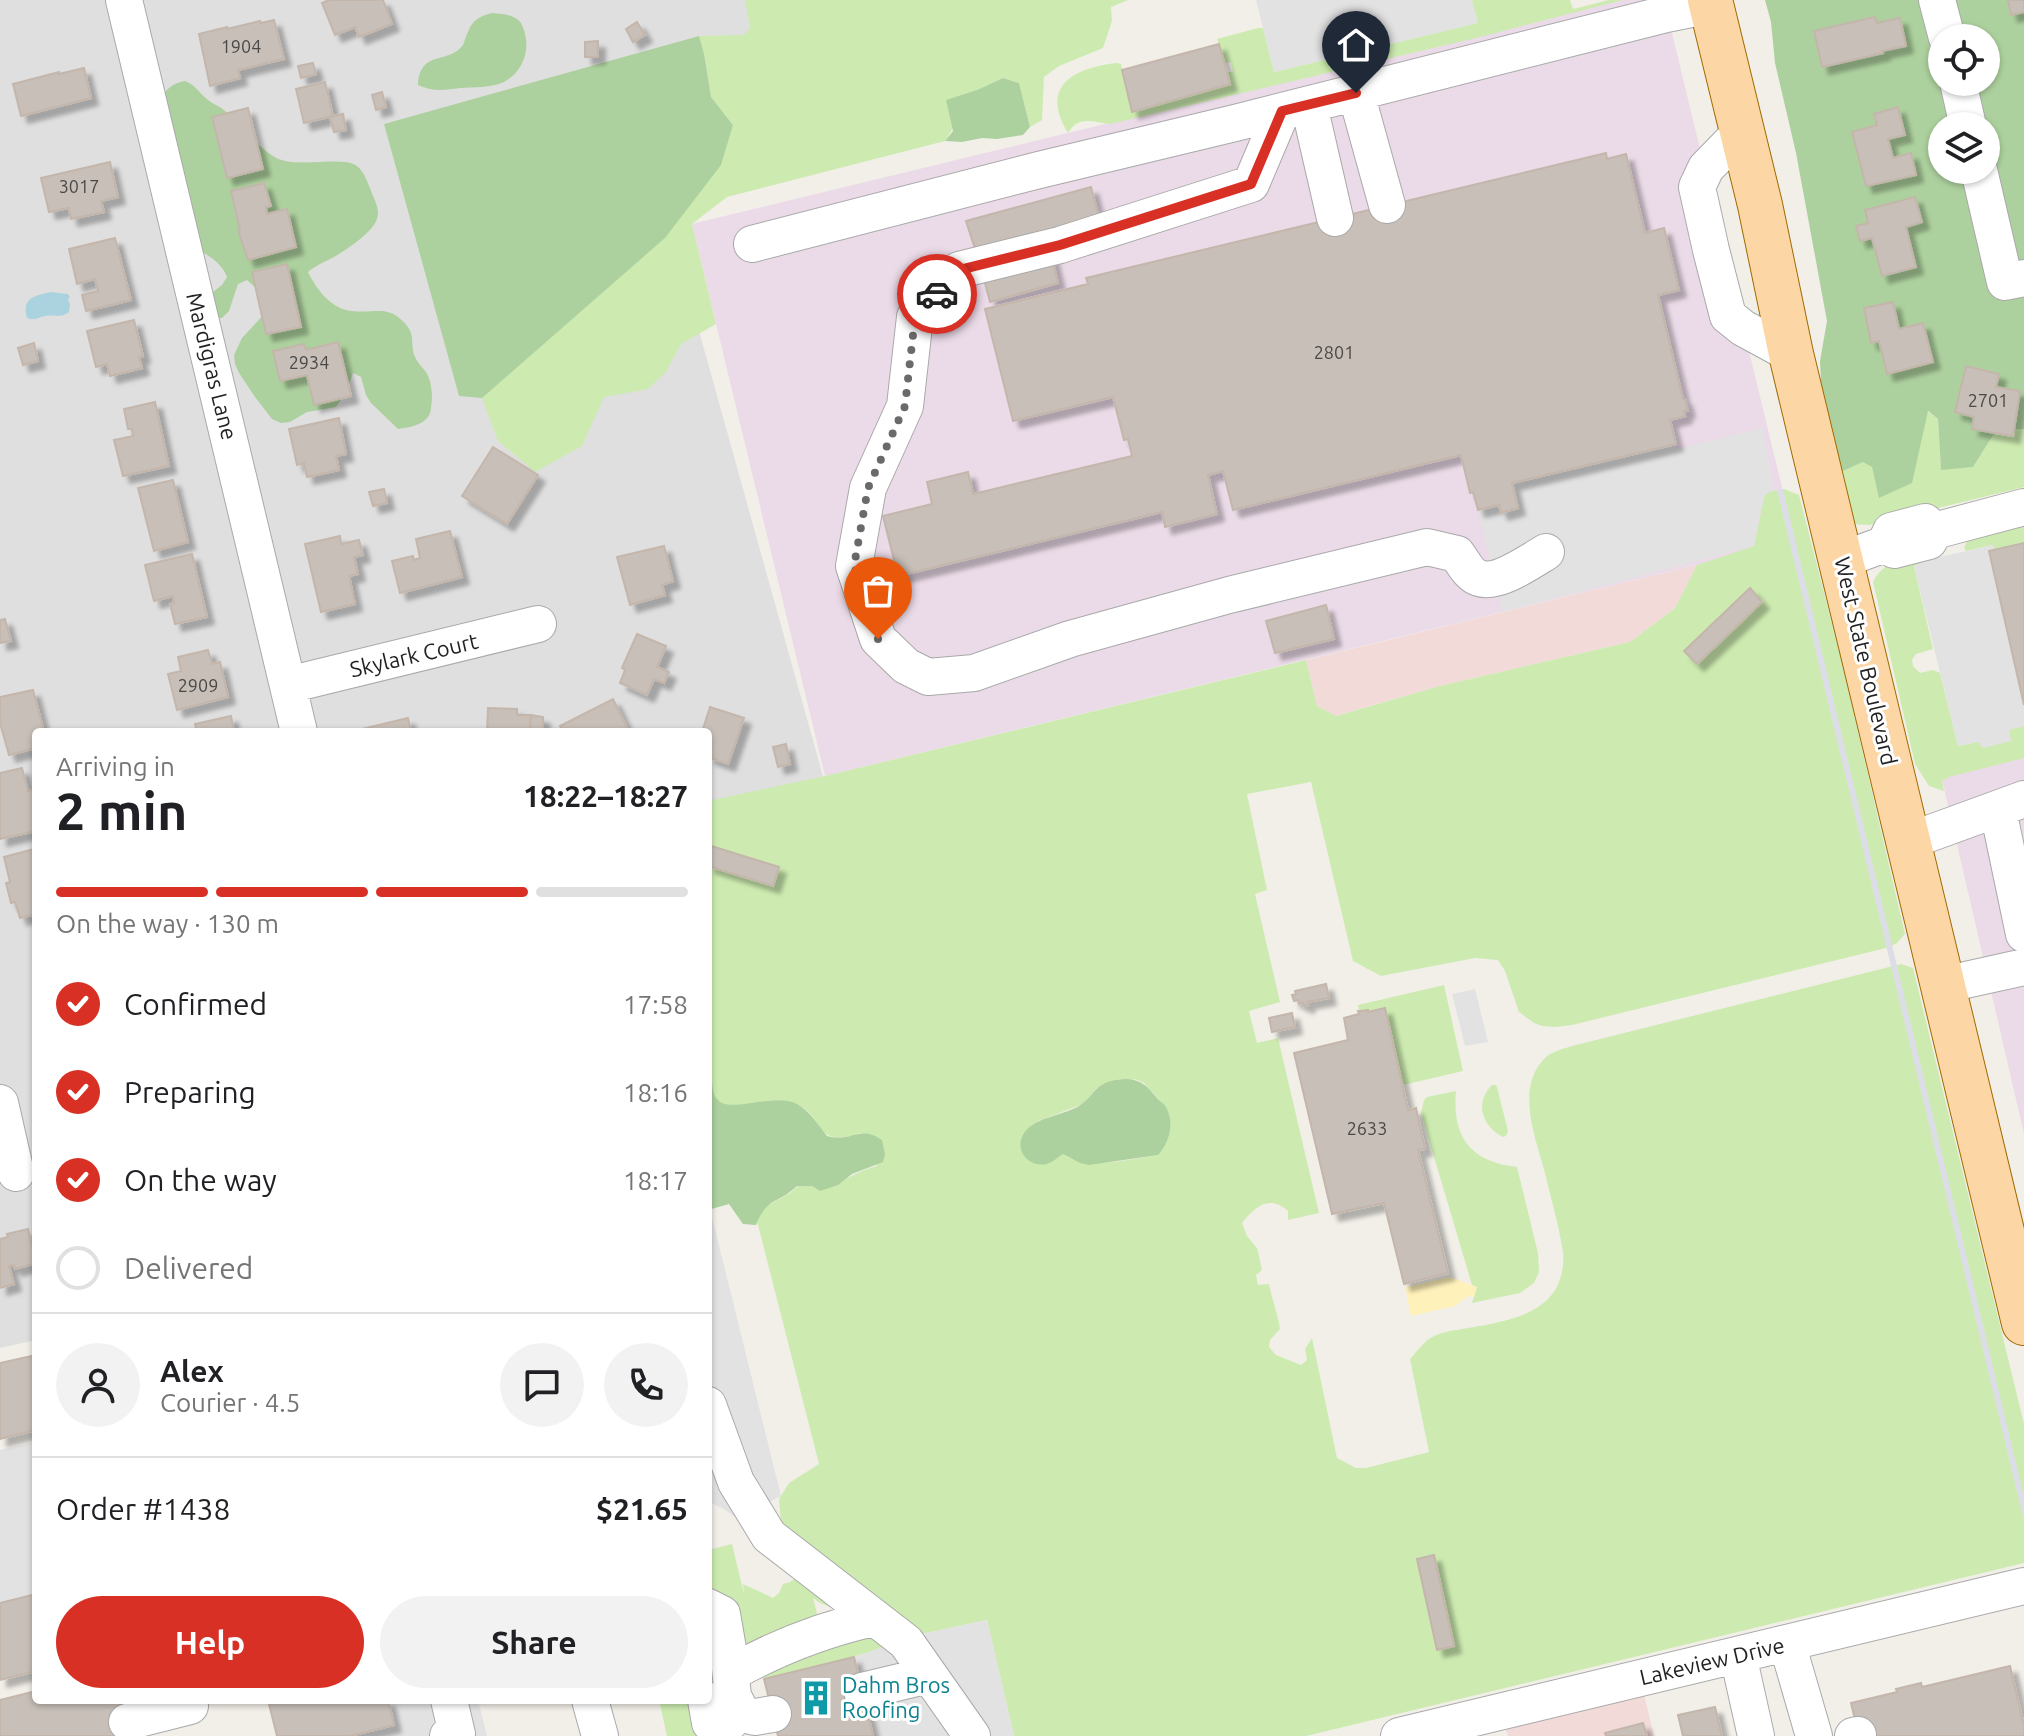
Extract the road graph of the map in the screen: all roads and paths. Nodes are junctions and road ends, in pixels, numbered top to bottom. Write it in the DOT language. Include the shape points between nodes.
graph roads {
  1 [pos="124,0"];
  2 [pos="1937,0"];
  3 [pos="1711,3"];
  4 [pos="1943,24"];
  5 [pos="1356,93"];
  6 [pos="1296,108"];
  7 [pos="1743,130"];
  8 [pos="1983,184"];
  9 [pos="1387,205"];
  10 [pos="1335,218"];
  11 [pos="752,244"];
  12 [pos="2014,280"];
  13 [pos="1791,354"];
  14 [pos="2024,507"];
  15 [pos="1546,552"];
  16 [pos="1842,560"];
  17 [pos="538,624"];
  18 [pos="288,685"];
  19 [pos="298,728"];
  20 [pos="2011,804"];
  21 [pos="1909,841"];
  22 [pos="2024,934"];
  23 [pos="2024,967"];
  24 [pos="1943,985"];
  25 [pos="0,1103"];
  26 [pos="17,1172"];
  27 [pos="2012,1214"];
  28 [pos="2024,1323"];
  29 [pos="712,1416"];
  30 [pos="2024,1586"];
  31 [pos="712,1609"];
  32 [pos="874,1618"];
  33 [pos="1787,1643"];
  34 [pos="1738,1655"];
  35 [pos="929,1675"];
  36 [pos="723,1690"];
  37 [pos="862,1691"];
  38 [pos="450,1704"];
  39 [pos="591,1704"];
  40 [pos="192,1714"];
  41 [pos="773,1714"];
  42 [pos="127,1722"];
  43 [pos="1490,1726"];
  44 [pos="448,1736"];
  45 [pos="600,1736"];
  46 [pos="972,1736"];
  47 [pos="1399,1736"];
  48 [pos="1756,1736"];
  49 [pos="1814,1736"];
  1 -- 18 [label="street, Mardigras Lane"];
  2 -- 4 [label="street"];
  3 -- 5 [label="street"];
  3 -- 7 [label="main road, West State Boulevard"];
  5 -- 6 [label="street"];
  5 -- 9 [label="street"];
  6 -- 10 [label="street"];
  6 -- 11 [label="street"];
  6 -- 15 [label="street" via="1251,184 1060,245 959,270 915,317 905,406 868,488 854,566 878,639 906,666 928,677 974,673 1070,639 1427,547 1457,554 1478,578 1489,580"];
  7 -- 13 [label="main road, West State Boulevard"];
  7 -- 13 [label="street" via="1706,168 1697,187 1728,316"];
  8 -- 12 [label="street"];
  13 -- 16 [label="main road, West State Boulevard"];
  14 -- 16 [label="street" via="1934,531 1929,541 1894,550 1885,544"];
  16 -- 21 [label="main road, West State Boulevard"];
  17 -- 18 [label="street, Skylark Court"];
  18 -- 19 [label="street, Mardigras Lane"];
  20 -- 21 [label="street"];
  20 -- 22 [label="street"];
  21 -- 24 [label="main road, West State Boulevard"];
  23 -- 24 [label="street"];
  24 -- 27 [label="main road, West State Boulevard"];
  25 -- 26 [label="street"];
  27 -- 28 [label="main road, West State Boulevard"];
  29 -- 32 [label="street" via="736,1482 769,1536"];
  30 -- 33 [label="street, Lakeview Drive"];
  31 -- 36 [label="street" via="722,1614"];
  32 -- 35 [label="street" via="906,1642"];
  32 -- 36 [label="street" via="758,1658"];
  33 -- 34 [label="street, Lakeview Drive"];
  33 -- 49 [label="street"];
  34 -- 43 [label="street, Lakeview Drive"];
  34 -- 48 [label="street"];
  35 -- 37 [label="street"];
  35 -- 46 [label="street"];
  36 -- 41 [label="street" via="742,1714"];
  38 -- 44 [label="street" via="457,1734"];
  39 -- 45 [label="street"];
  40 -- 42 [label="street"];
  43 -- 47 [label="street, Lakeview Drive"];
}
